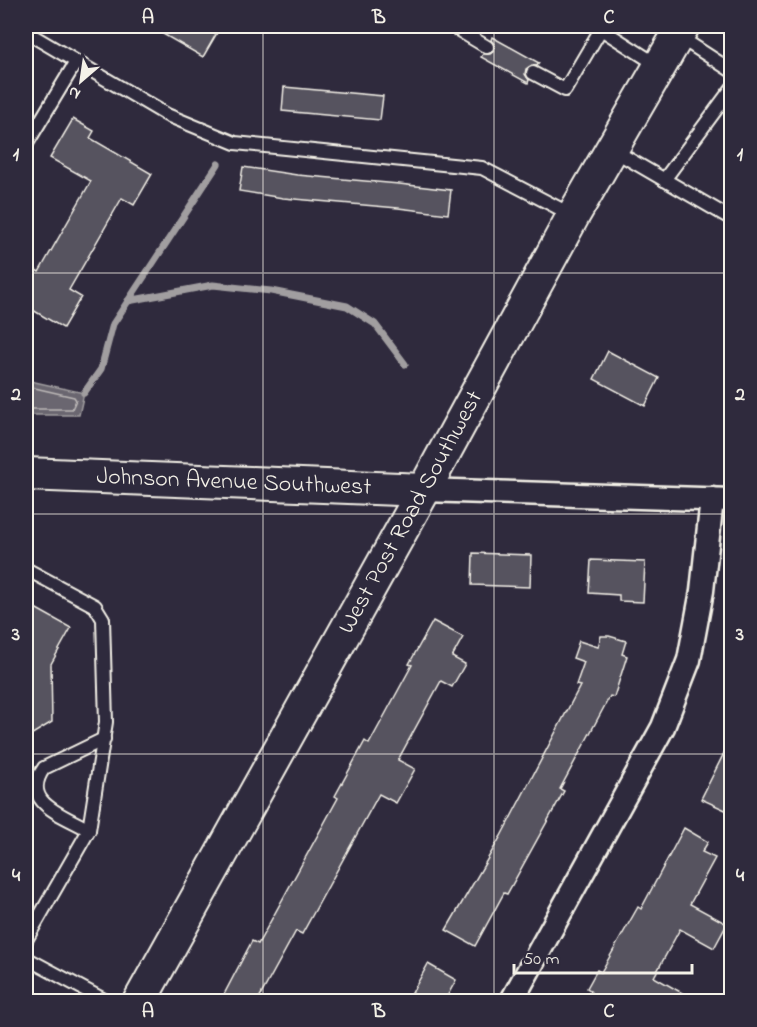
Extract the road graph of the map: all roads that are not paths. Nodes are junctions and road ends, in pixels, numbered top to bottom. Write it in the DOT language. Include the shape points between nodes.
graph roads {
  1 [pos="452,26"];
  2 [pos="602,27"];
  3 [pos="680,31"];
  4 [pos="26,32"];
  5 [pos="487,47"];
  6 [pos="76,62"];
  7 [pos="660,66"];
  8 [pos="732,71"];
  9 [pos="534,73"];
  10 [pos="732,88"];
  11 [pos="26,145"];
  12 [pos="612,149"];
  13 [pos="664,180"];
  14 [pos="573,216"];
  15 [pos="732,219"];
  16 [pos="26,474"];
  17 [pos="423,490"];
  18 [pos="722,499"];
  19 [pos="26,569"];
  20 [pos="104,739"];
  21 [pos="90,830"];
  22 [pos="26,940"];
  23 [pos="26,958"];
  24 [pos="108,1002"];
  25 [pos="139,1002"];
  26 [pos="512,1002"];
  1 -- 5 [label="lane"];
  2 -- 7 [label="lane"];
  2 -- 9 [label="lane" via="565,90"];
  3 -- 7 [label="street, West Post Road Southwest"];
  3 -- 8 [label="lane"];
  4 -- 6 [label="lane"];
  6 -- 11 [label="lane"];
  6 -- 14 [label="lane" via="167,115 235,143 482,168"];
  7 -- 12 [label="street, West Post Road Southwest"];
  10 -- 13 [label="lane"];
  12 -- 13 [label="lane"];
  12 -- 14 [label="street, West Post Road Southwest"];
  13 -- 15 [label="lane"];
  14 -- 17 [label="street, West Post Road Southwest"];
  16 -- 17 [label="street, Johnson Avenue Southwest"];
  17 -- 18 [label="street, Johnson Avenue Southwest"];
  17 -- 25 [label="street, West Post Road Southwest"];
  18 -- 26 [label="street" via="689,660 663,727"];
  19 -- 20 [label="lane" via="95,606 103,619"];
  20 -- 21 [label="lane"];
  20 -- 21 [label="lane" via="44,768 35,788 38,798 47,806"];
  21 -- 22 [label="lane"];
  23 -- 24 [label="lane"];
}
